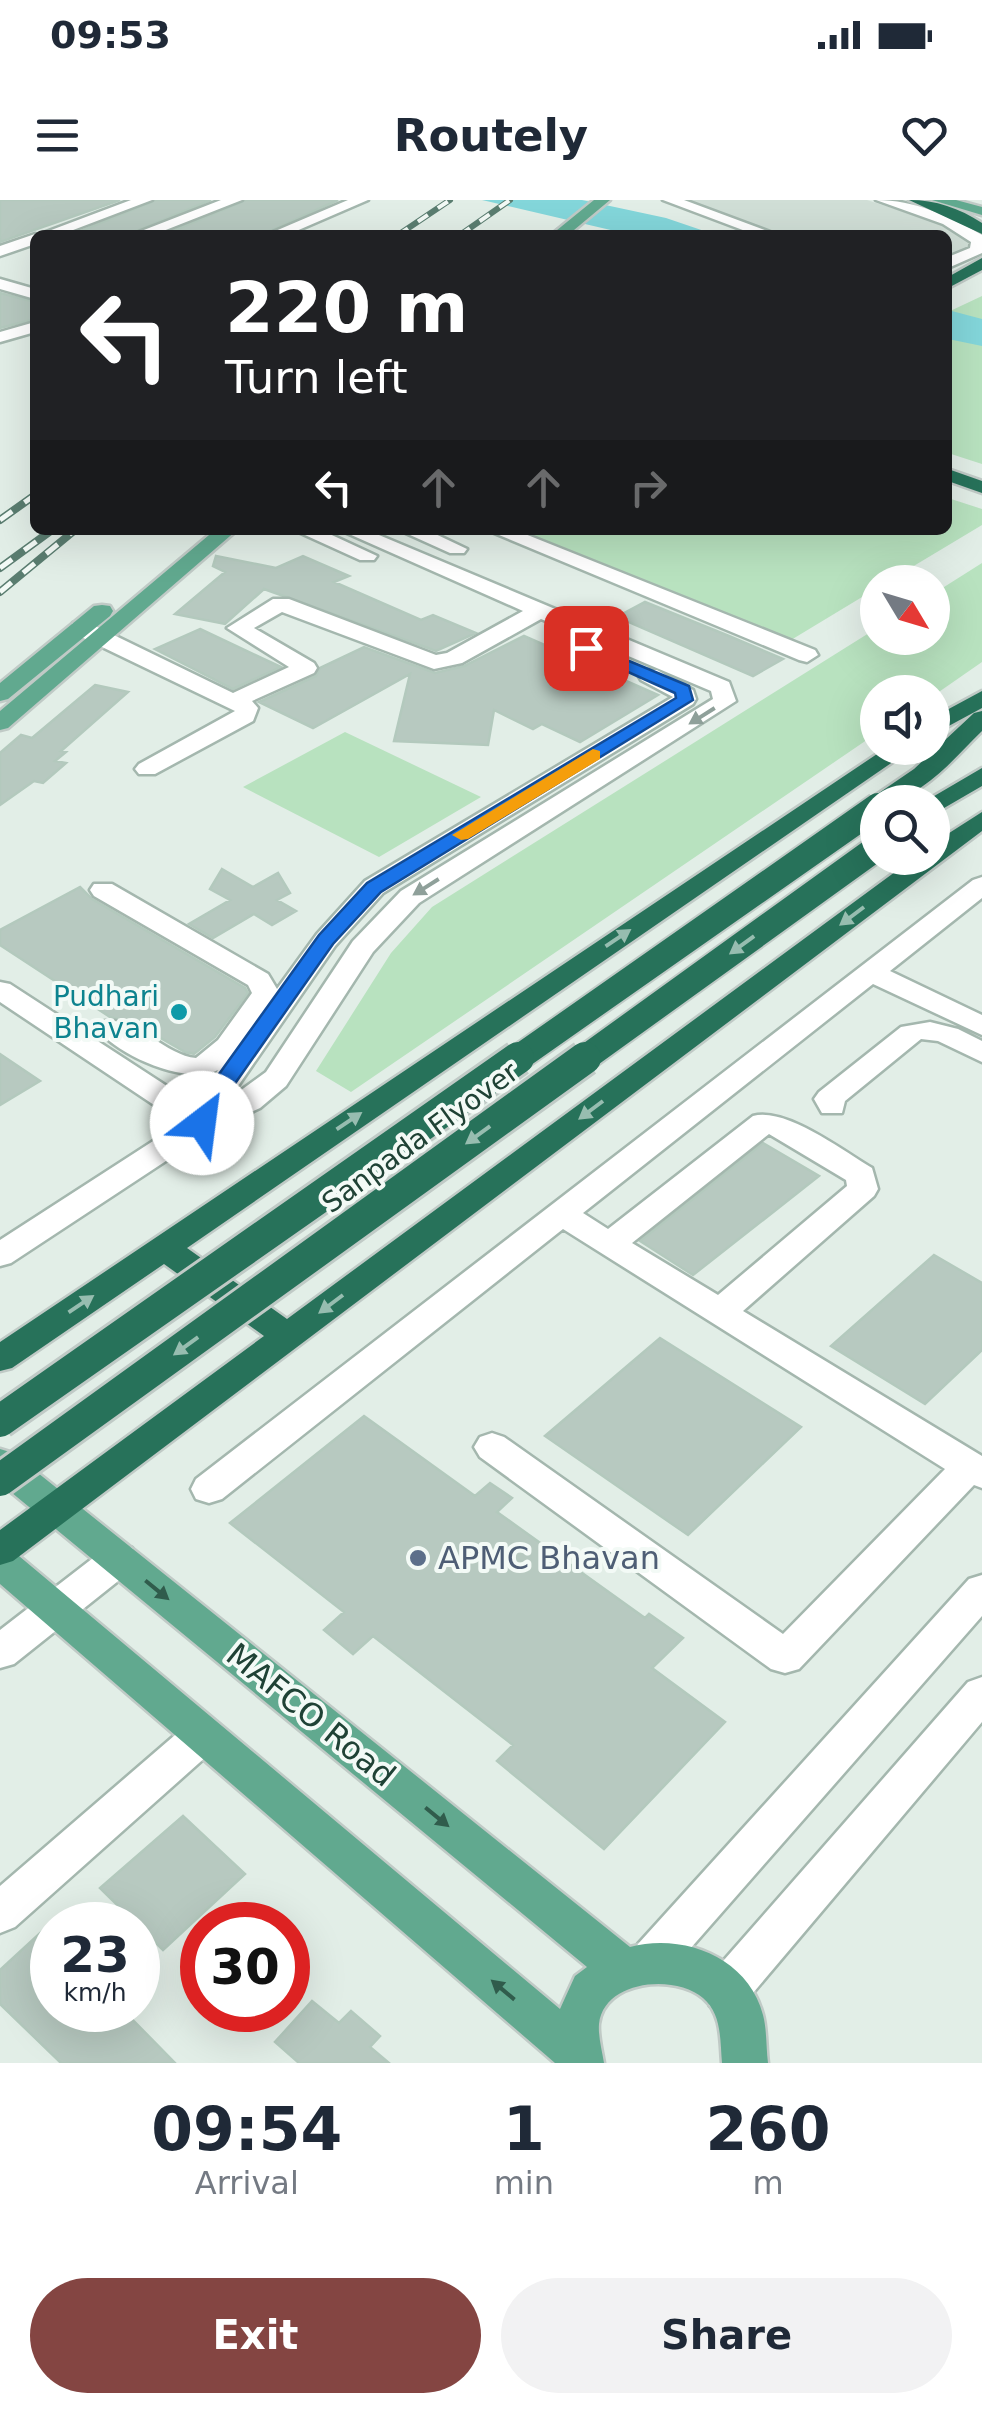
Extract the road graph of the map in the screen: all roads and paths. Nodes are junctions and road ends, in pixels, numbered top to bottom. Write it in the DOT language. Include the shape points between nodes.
graph roads {
  1 [pos="145,200"];
  2 [pos="235,200"];
  3 [pos="361,200"];
  4 [pos="603,200"];
  5 [pos="626,200"];
  6 [pos="670,200"];
  7 [pos="883,200"];
  8 [pos="916,200"];
  9 [pos="939,200"];
  10 [pos="982,211"];
  11 [pos="982,229"];
  12 [pos="60,230"];
  13 [pos="153,230"];
  14 [pos="286,230"];
  15 [pos="566,230"];
  16 [pos="589,230"];
  17 [pos="756,230"];
  18 [pos="30,241"];
  19 [pos="0,251"];
  20 [pos="952,261"];
  21 [pos="982,264"];
  22 [pos="30,275"];
  23 [pos="982,279"];
  24 [pos="952,280"];
  25 [pos="2,284"];
  26 [pos="30,292"];
  27 [pos="952,293"];
  28 [pos="30,329"];
  29 [pos="0,337"];
  30 [pos="952,464"];
  31 [pos="982,475"];
  32 [pos="952,476"];
  33 [pos="982,487"];
  34 [pos="195,535"];
  35 [pos="220,535"];
  36 [pos="317,535"];
  37 [pos="361,535"];
  38 [pos="422,535"];
  39 [pos="509,535"];
  40 [pos="457,549"];
  41 [pos="532,615"];
  42 [pos="91,633"];
  43 [pos="807,656"];
  44 [pos="0,694"];
  45 [pos="982,698"];
  46 [pos="236,700"];
  47 [pos="950,717"];
  48 [pos="982,718"];
  49 [pos="0,723"];
  50 [pos="875,765"];
  51 [pos="147,769"];
  52 [pos="982,775"];
  53 [pos="907,785"];
  54 [pos="950,795"];
  55 [pos="860,818"];
  56 [pos="982,819"];
  57 [pos="950,843"];
  58 [pos="860,860"];
  59 [pos="907,875"];
  60 [pos="982,886"];
  61 [pos="102,890"];
  62 [pos="871,972"];
  63 [pos="0,990"];
  64 [pos="982,1026"];
  65 [pos="110,1028"];
  66 [pos="982,1053"];
  67 [pos="198,1072"];
  68 [pos="832,1106"];
  69 [pos="202,1123"];
  70 [pos="562,1214"];
  71 [pos="610,1244"];
  72 [pos="164,1248"];
  73 [pos="0,1255"];
  74 [pos="719,1312"];
  75 [pos="288,1336"];
  76 [pos="0,1358"];
  77 [pos="0,1421"];
  78 [pos="492,1447"];
  79 [pos="0,1463"];
  80 [pos="976,1470"];
  81 [pos="0,1480"];
  82 [pos="209,1489"];
  83 [pos="56,1508"];
  84 [pos="0,1550"];
  85 [pos="119,1559"];
  86 [pos="0,1562"];
  87 [pos="982,1590"];
  88 [pos="55,1609"];
  89 [pos="0,1652"];
  90 [pos="982,1694"];
  91 [pos="204,1735"];
  92 [pos="0,1913"];
  93 [pos="637,1963"];
  94 [pos="726,1992"];
  95 [pos="754,2056"];
  96 [pos="580,2058"];
  1 -- 12 [label="street"];
  2 -- 13 [label="street"];
  3 -- 14 [label="street"];
  4 -- 15 [label="main road"];
  5 -- 16 [label="main road"];
  6 -- 17 [label="street"];
  7 -- 20 [label="street" via="948,221 979,240 977,250"];
  8 -- 11 [label="highway"];
  9 -- 10 [label="main road"];
  18 -- 19 [label="street"];
  21 -- 24 [label="highway"];
  22 -- 25 [label="street"];
  23 -- 27 [label="highway"];
  25 -- 26 [label="street"];
  28 -- 29 [label="street"];
  30 -- 31 [label="highway"];
  32 -- 33 [label="highway"];
  34 -- 42 [label="main road"];
  35 -- 42 [label="main road"];
  36 -- 41 [label="street"];
  37 -- 41 [label="street"];
  38 -- 40 [label="street"];
  39 -- 43 [label="street"];
  41 -- 46 [label="street" via="454,658 434,662 281,604 238,628 306,668"];
  41 -- 69 [label="street" via="682,690 685,700 374,888 326,940"];
  41 -- 69 [label="street, one-way" via="721,687 725,701 410,897 363,948 276,1079 250,1101"];
  42 -- 44 [label="main road"];
  42 -- 46 [label="street"];
  42 -- 49 [label="main road"];
  45 -- 47 [label="highway"];
  46 -- 51 [label="street" via="247,708 244,716"];
  48 -- 53 [label="highway, Sanpada Flyover"];
  72 -- 50 [label="highway, one-way"];
  52 -- 54 [label="highway"];
  55 -- 77 [label="highway, Sanpada Flyover, bridge"];
  56 -- 57 [label="highway"];
  58 -- 81 [label="highway, Sanpada Flyover, one-way, bridge"];
  59 -- 75 [label="highway, one-way"];
  60 -- 62 [label="street"];
  61 -- 67 [label="street" via="265,986 224,1051"];
  62 -- 64 [label="street"];
  62 -- 70 [label="street"];
  63 -- 69 [label="street"];
  65 -- 67 [label="street" via="174,1066"];
  66 -- 68 [label="street" via="937,1030 911,1032 829,1099"];
  67 -- 69 [label="street"];
  69 -- 73 [label="street"];
  70 -- 71 [label="street"];
  70 -- 82 [label="street"];
  71 -- 74 [label="street"];
  71 -- 74 [label="street" via="764,1123 861,1175 863,1189"];
  72 -- 75 [label="highway"];
  76 -- 72 [label="highway, one-way"];
  74 -- 80 [label="street"];
  75 -- 83 [label="highway"];
  78 -- 80 [label="street" via="785,1656"];
  79 -- 83 [label="main road, MAFCO Road"];
  83 -- 84 [label="highway"];
  83 -- 85 [label="main road, MAFCO Road"];
  85 -- 88 [label="street"];
  85 -- 93 [label="main road, MAFCO Road, one-way"];
  86 -- 88 [label="main road"];
  87 -- 93 [label="street"];
  88 -- 89 [label="street"];
  88 -- 91 [label="main road"];
  90 -- 94 [label="street"];
  91 -- 92 [label="street"];
  96 -- 91 [label="main road, one-way"];
  93 -- 94 [label="main road" via="680,1962"];
  93 -- 96 [label="main road" via="601,1982 585,2002"];
  94 -- 95 [label="main road" via="742,2016"];
}
